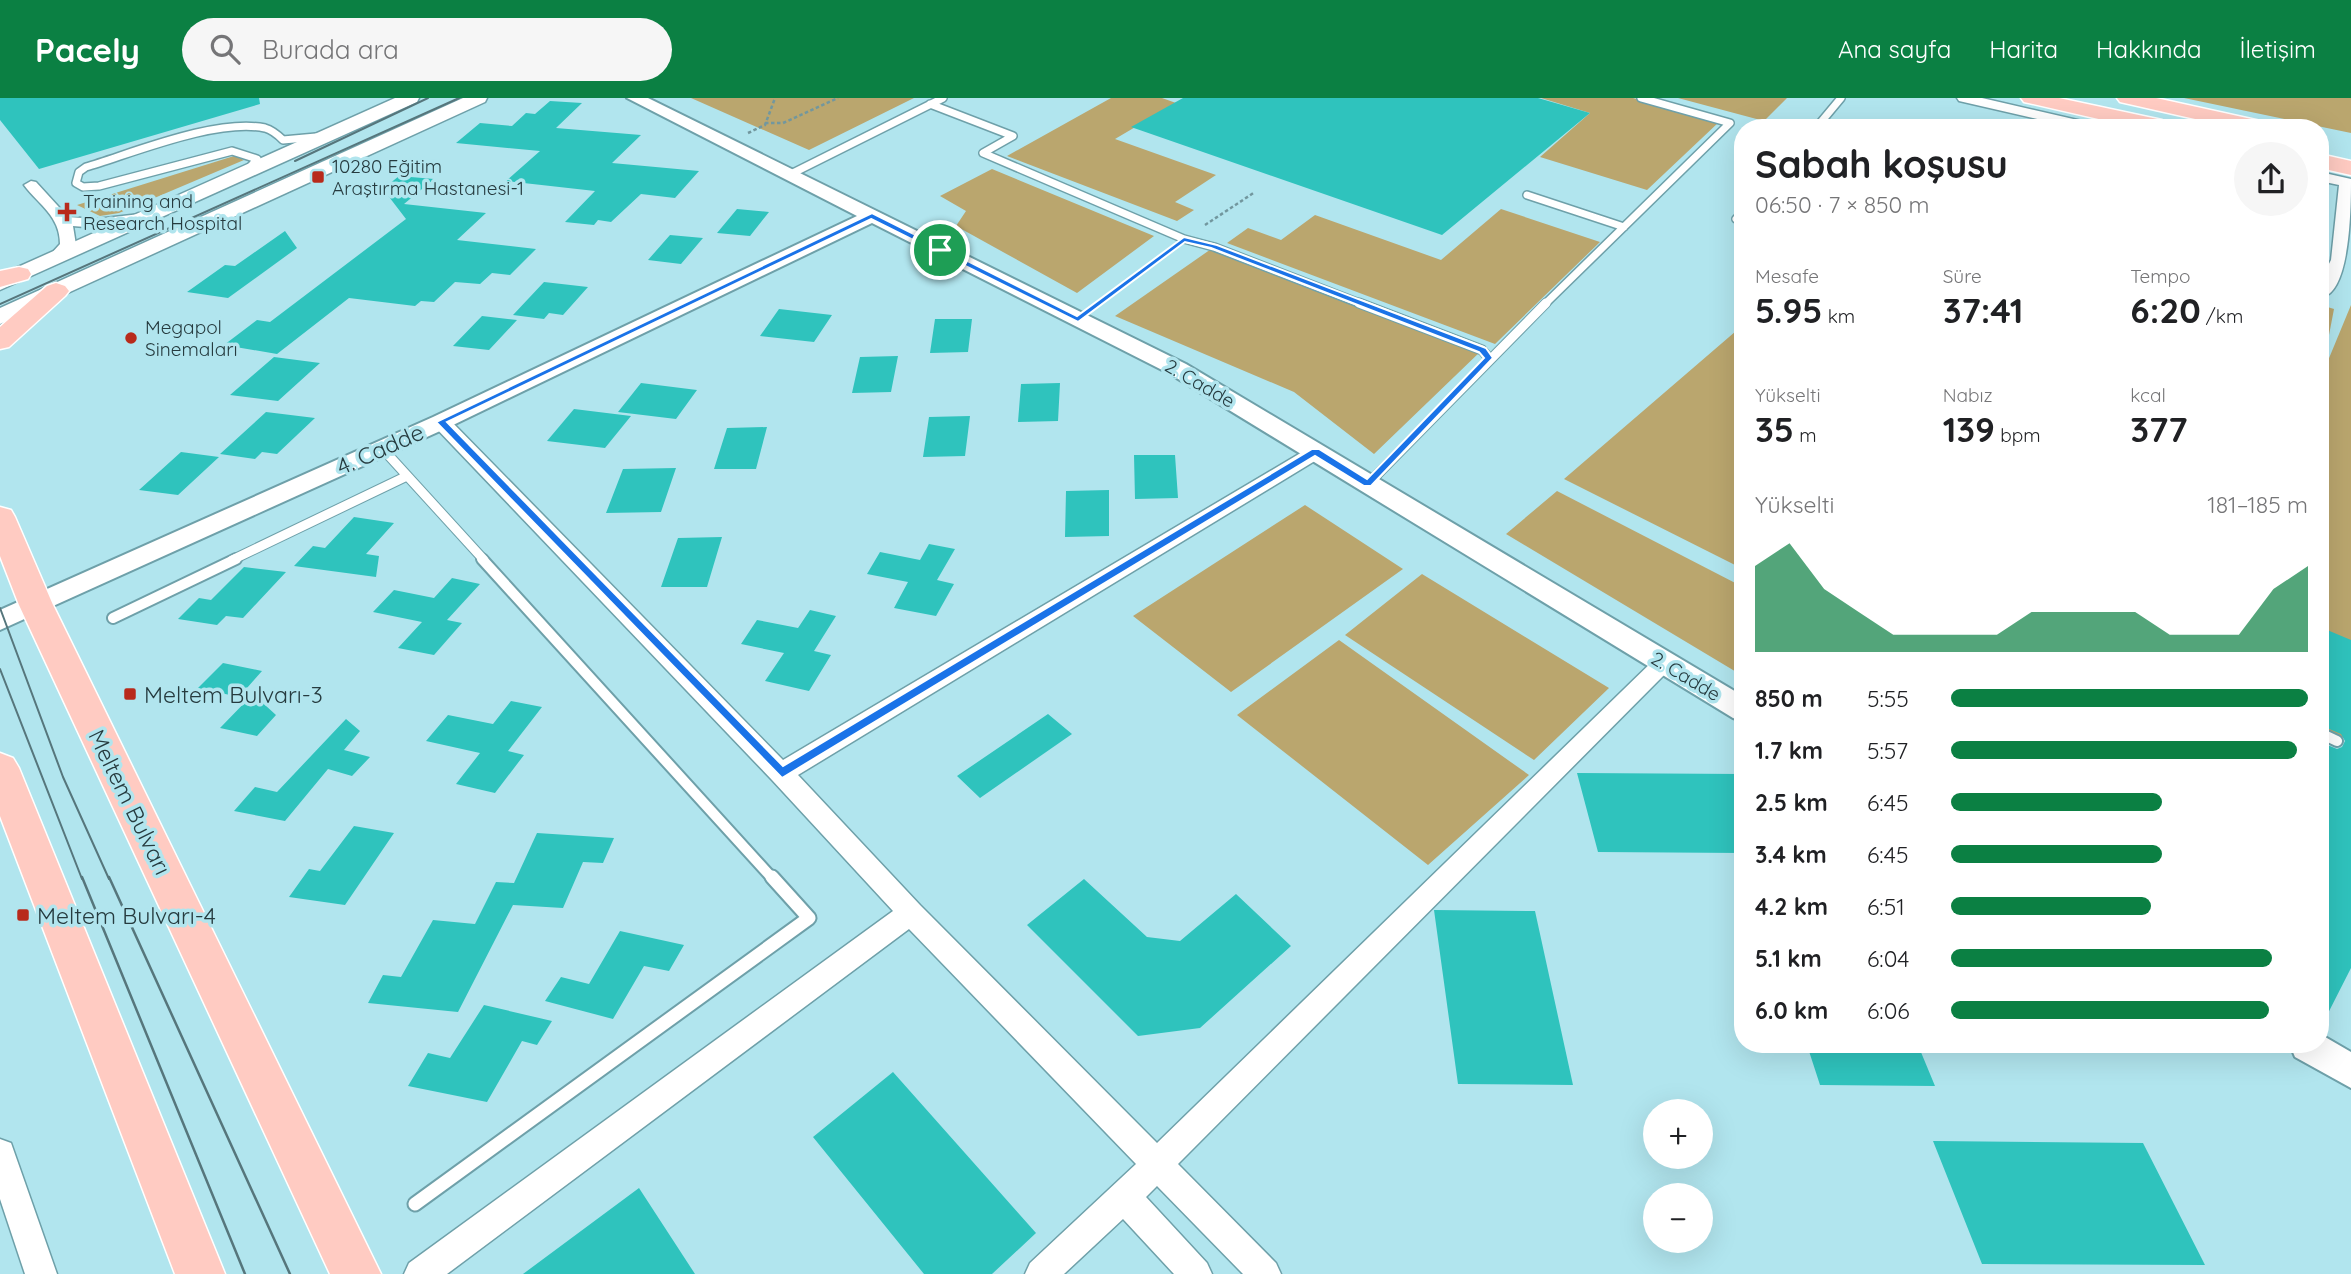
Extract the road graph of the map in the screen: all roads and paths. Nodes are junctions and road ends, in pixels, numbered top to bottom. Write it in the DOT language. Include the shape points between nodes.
graph roads {
  1 [pos="410,98"];
  2 [pos="478,98"];
  3 [pos="635,98"];
  4 [pos="775,98"];
  5 [pos="838,98"];
  6 [pos="943,98"];
  7 [pos="1641,98"];
  8 [pos="1842,98"];
  9 [pos="1964,98"];
  10 [pos="2024,98"];
  11 [pos="2031,98"];
  12 [pos="2127,98"];
  13 [pos="930,104"];
  14 [pos="1824,119"];
  15 [pos="2044,119"];
  16 [pos="2053,119"];
  17 [pos="2095,119"];
  18 [pos="2224,119"];
  19 [pos="352,124"];
  20 [pos="765,124"];
  21 [pos="2329,142"];
  22 [pos="724,143"];
  23 [pos="2351,146"];
  24 [pos="2329,163"];
  25 [pos="2351,168"];
  26 [pos="247,171"];
  27 [pos="789,175"];
  28 [pos="2329,178"];
  29 [pos="31,186"];
  30 [pos="1255,192"];
  31 [pos="1527,195"];
  32 [pos="872,216"];
  33 [pos="140,219"];
  34 [pos="65,221"];
  35 [pos="1624,227"];
  36 [pos="1184,239"];
  37 [pos="58,256"];
  38 [pos="6,279"];
  39 [pos="2329,280"];
  40 [pos="55,291"];
  41 [pos="0,317"];
  42 [pos="1078,319"];
  43 [pos="0,341"];
  44 [pos="1489,358"];
  45 [pos="441,422"];
  46 [pos="381,447"];
  47 [pos="1315,452"];
  48 [pos="407,477"];
  49 [pos="1368,484"];
  50 [pos="0,517"];
  51 [pos="36,605"];
  52 [pos="113,618"];
  53 [pos="0,621"];
  54 [pos="1665,663"];
  55 [pos="1734,705"];
  56 [pos="2329,737"];
  57 [pos="2337,741"];
  58 [pos="0,768"];
  59 [pos="782,773"];
  60 [pos="911,913"];
  61 [pos="2321,1053"];
  62 [pos="2351,1071"];
  63 [pos="0,1153"];
  64 [pos="1157,1165"];
  65 [pos="1124,1197"];
  66 [pos="415,1203"];
  67 [pos="41,1274"];
  68 [pos="200,1274"];
  69 [pos="356,1274"];
  70 [pos="420,1274"];
  71 [pos="1041,1274"];
  72 [pos="1196,1274"];
  73 [pos="1265,1274"];
  1 -- 19 [label="main road"];
  2 -- 40 [label="main road"];
  3 -- 22 [label="street, 2. Cadde"];
  4 -- 20 [label="path"];
  5 -- 20 [label="path" via="783,124"];
  6 -- 13 [label="lane"];
  7 -- 35 [label="lane" via="1730,123"];
  8 -- 14 [label="lane"];
  9 -- 15 [label="street"];
  10 -- 16 [label="street"];
  11 -- 17 [label="main road"];
  12 -- 18 [label="main road"];
  13 -- 27 [label="lane"];
  13 -- 36 [label="lane" via="1013,136 983,153"];
  19 -- 26 [label="main road"];
  19 -- 26 [label="lane" via="312,138 283,140 269,128 198,134 86,167 76,183 99,186 232,151 257,159"];
  20 -- 22 [label="path"];
  21 -- 23 [label="main road"];
  22 -- 27 [label="street, 2. Cadde"];
  24 -- 25 [label="main road"];
  26 -- 33 [label="main road"];
  27 -- 32 [label="street, 2. Cadde"];
  28 -- 39 [label="street" via="2347,182 2339,260"];
  29 -- 34 [label="street"];
  30 -- 36 [label="path"];
  31 -- 35 [label="lane"];
  32 -- 42 [label="street, 2. Cadde"];
  32 -- 45 [label="street, 4. Cadde"];
  33 -- 34 [label="street" via="96,224"];
  33 -- 37 [label="main road"];
  34 -- 37 [label="street" via="68,245"];
  35 -- 44 [label="lane"];
  36 -- 42 [label="path"];
  36 -- 44 [label="lane" via="1482,350"];
  37 -- 38 [label="main road"];
  40 -- 41 [label="main road"];
  40 -- 43 [label="main road"];
  42 -- 47 [label="street, 2. Cadde" via="1178,369"];
  44 -- 49 [label="lane"];
  45 -- 46 [label="street, 4. Cadde"];
  45 -- 59 [label="street"];
  46 -- 48 [label="lane"];
  46 -- 51 [label="street, 4. Cadde"];
  47 -- 49 [label="street, 2. Cadde"];
  47 -- 59 [label="street"];
  48 -- 52 [label="lane"];
  48 -- 66 [label="lane" via="809,918"];
  49 -- 54 [label="street, 2. Cadde"];
  50 -- 51 [label="main road, Meltem Bulvarı"];
  51 -- 53 [label="street, 4. Cadde"];
  51 -- 69 [label="main road, Meltem Bulvarı"];
  54 -- 55 [label="street, 2. Cadde"];
  54 -- 64 [label="street"];
  56 -- 57 [label="lane"];
  58 -- 68 [label="main road"];
  59 -- 60 [label="street"];
  60 -- 64 [label="street"];
  60 -- 70 [label="street"];
  61 -- 62 [label="street"];
  63 -- 67 [label="street"];
  64 -- 65 [label="street"];
  64 -- 73 [label="street"];
  65 -- 71 [label="street"];
  65 -- 72 [label="street"];
}
